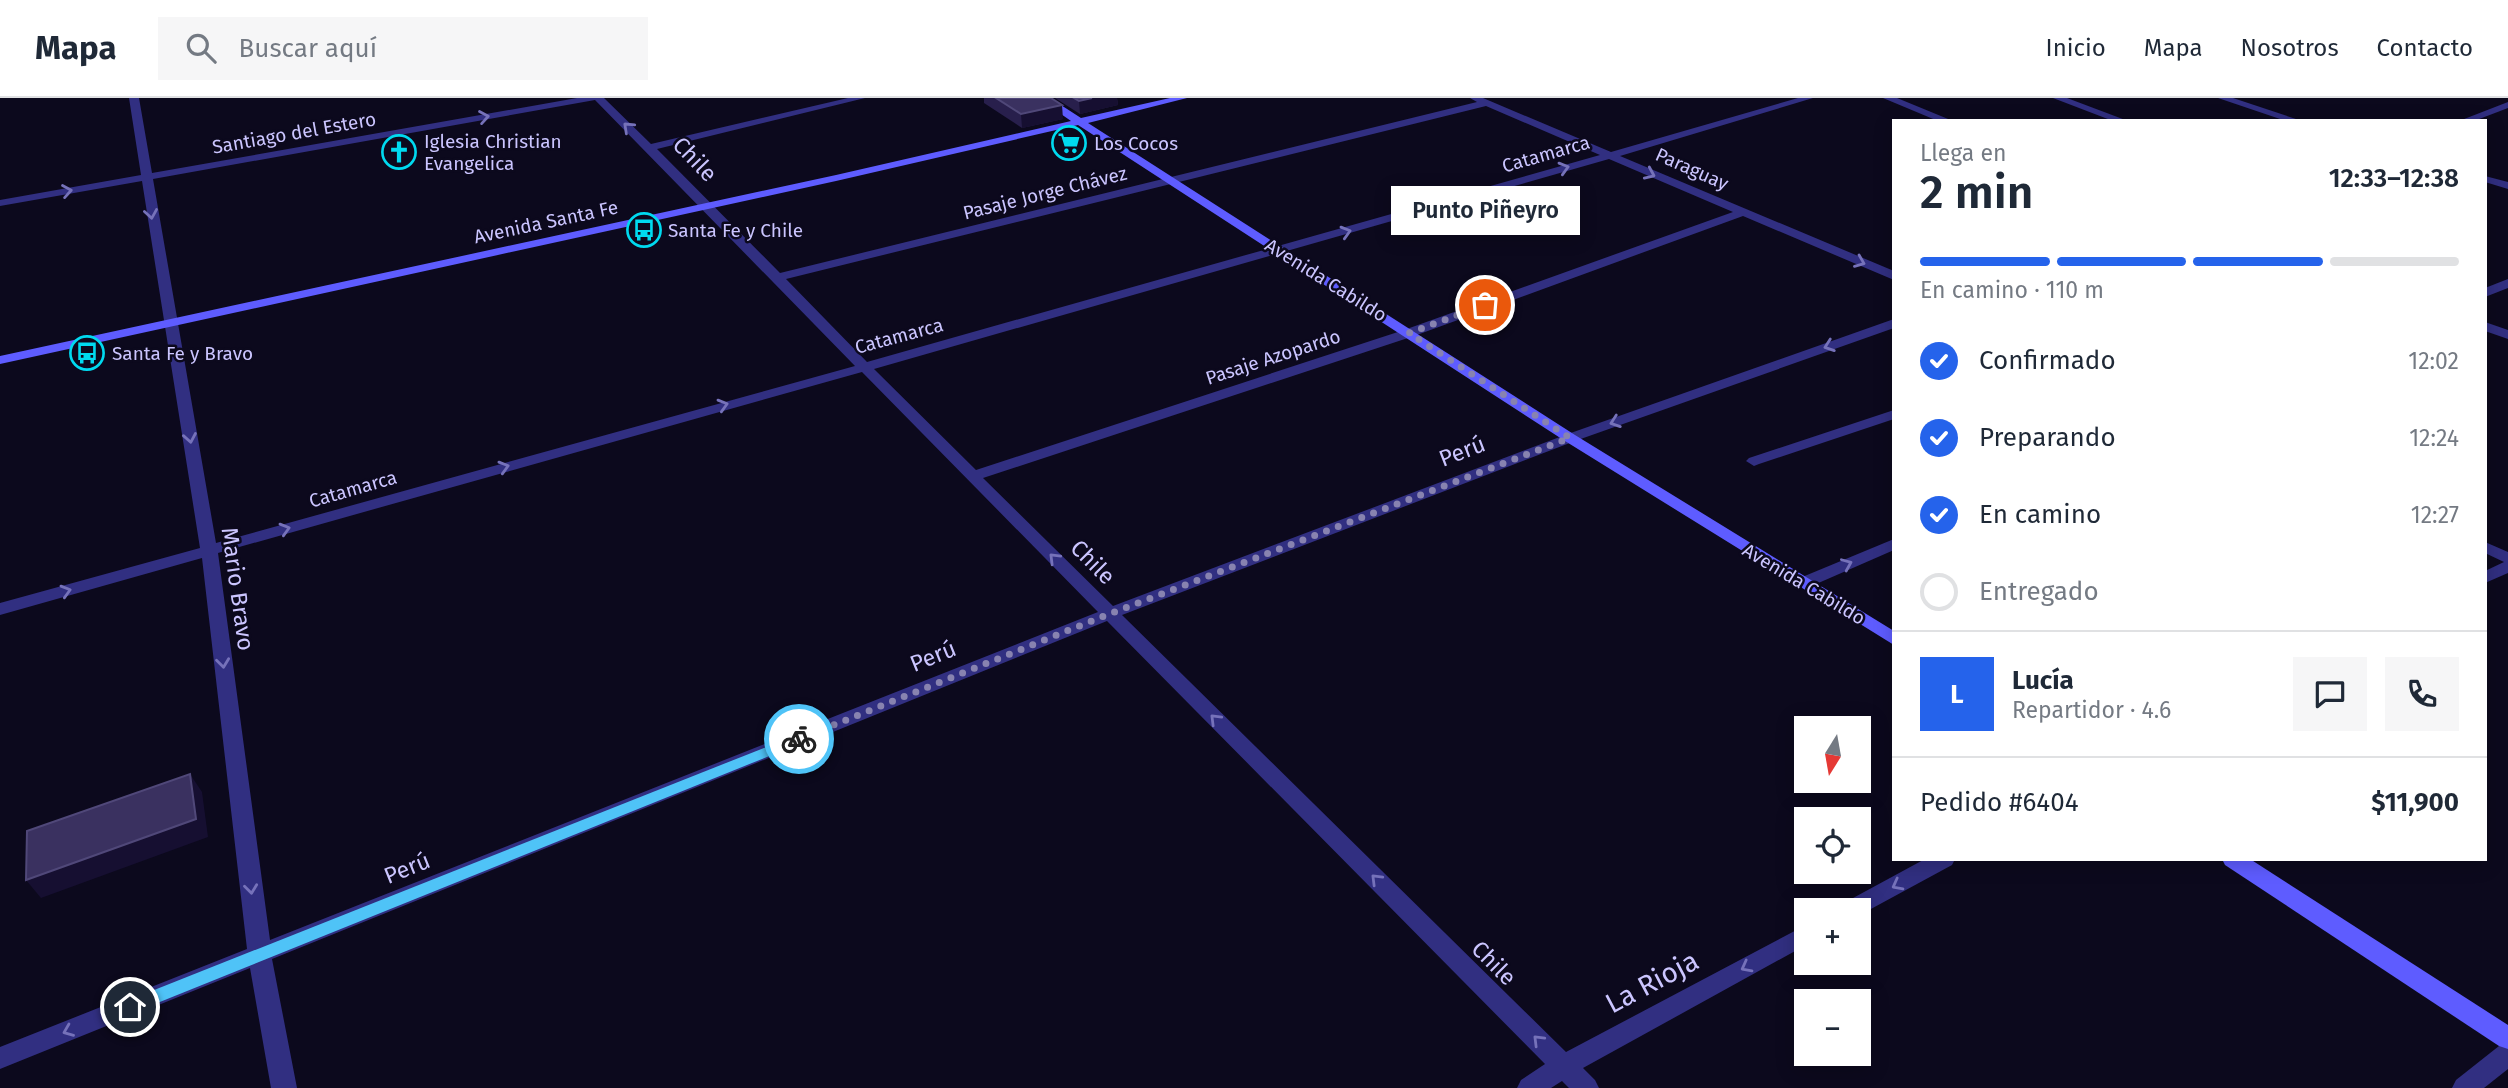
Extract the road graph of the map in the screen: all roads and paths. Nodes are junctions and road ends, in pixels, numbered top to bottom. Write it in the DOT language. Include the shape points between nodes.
graph roads {
  1 [pos="134,98"];
  2 [pos="596,98"];
  3 [pos="860,98"];
  4 [pos="1043,98"];
  5 [pos="1182,98"];
  6 [pos="1808,98"];
  7 [pos="1888,98"];
  8 [pos="2058,98"];
  9 [pos="2223,98"];
  10 [pos="1481,100"];
  11 [pos="2508,105"];
  12 [pos="1943,119"];
  13 [pos="2117,119"];
  14 [pos="2291,119"];
  15 [pos="2470,119"];
  16 [pos="1080,123"];
  17 [pos="651,148"];
  18 [pos="1609,155"];
  19 [pos="145,177"];
  20 [pos="1170,180"];
  21 [pos="2487,180"];
  22 [pos="2508,186"];
  23 [pos="0,203"];
  24 [pos="708,206"];
  25 [pos="1741,213"];
  26 [pos="1280,251"];
  27 [pos="1892,275"];
  28 [pos="776,278"];
  29 [pos="2508,284"];
  30 [pos="2487,292"];
  31 [pos="169,323"];
  32 [pos="1892,324"];
  33 [pos="2487,327"];
  34 [pos="1409,333"];
  35 [pos="2508,335"];
  36 [pos="0,360"];
  37 [pos="863,366"];
  38 [pos="1892,415"];
  39 [pos="1570,438"];
  40 [pos="1754,461"];
  41 [pos="973,476"];
  42 [pos="1892,545"];
  43 [pos="2487,548"];
  44 [pos="209,550"];
  45 [pos="2508,558"];
  46 [pos="2508,566"];
  47 [pos="2487,577"];
  48 [pos="1801,584"];
  49 [pos="0,609"];
  50 [pos="1109,614"];
  51 [pos="1892,638"];
  52 [pos="1940,861"];
  53 [pos="2236,861"];
  54 [pos="1871,899"];
  55 [pos="1794,941"];
  56 [pos="260,956"];
  57 [pos="2508,1038"];
  58 [pos="2508,1054"];
  59 [pos="0,1058"];
  60 [pos="1563,1066"];
  61 [pos="284,1088"];
  62 [pos="1530,1088"];
  63 [pos="1586,1088"];
  64 [pos="2465,1088"];
  1 -- 19 [label="street, Mario Bravo"];
  17 -- 2 [label="street, Chile, one-way"];
  19 -- 2 [label="street, Santiago del Estero, one-way"];
  3 -- 17 [label="street"];
  4 -- 16 [label="street, Avenida Cabildo"];
  5 -- 16 [label="street, Avenida Santa Fe"];
  6 -- 18 [label="street, Catamarca"];
  7 -- 12 [label="street"];
  8 -- 13 [label="street"];
  9 -- 14 [label="street"];
  10 -- 18 [label="street, Paraguay"];
  10 -- 20 [label="street, Pasaje Jorge Chávez"];
  11 -- 15 [label="street"];
  16 -- 20 [label="street, Avenida Cabildo"];
  16 -- 24 [label="street, Avenida Santa Fe"];
  17 -- 24 [label="street, Chile"];
  18 -- 25 [label="street, Paraguay, one-way"];
  26 -- 18 [label="street, Catamarca, one-way"];
  23 -- 19 [label="street, Santiago del Estero, one-way"];
  19 -- 31 [label="street, Mario Bravo, one-way"];
  20 -- 26 [label="street, Avenida Cabildo"];
  20 -- 28 [label="street, Pasaje Jorge Chávez"];
  21 -- 22 [label="street"];
  24 -- 28 [label="street, Chile"];
  24 -- 31 [label="street, Avenida Santa Fe"];
  25 -- 27 [label="street, Paraguay, one-way"];
  25 -- 34 [label="street, Pasaje Azopardo"];
  26 -- 34 [label="street, Avenida Cabildo"];
  26 -- 37 [label="street, Catamarca"];
  28 -- 37 [label="street, Chile"];
  29 -- 30 [label="street"];
  31 -- 36 [label="street, Avenida Santa Fe"];
  31 -- 44 [label="street, Mario Bravo, one-way"];
  32 -- 39 [label="street, Perú, one-way"];
  33 -- 35 [label="street"];
  34 -- 39 [label="street, Avenida Cabildo"];
  34 -- 41 [label="street, Pasaje Azopardo"];
  37 -- 41 [label="street, Chile"];
  44 -- 37 [label="street, Catamarca, one-way"];
  38 -- 40 [label="street"];
  39 -- 48 [label="street, Avenida Cabildo"];
  39 -- 50 [label="street, Perú"];
  50 -- 41 [label="street, Chile, one-way"];
  48 -- 42 [label="street, one-way"];
  43 -- 45 [label="street"];
  49 -- 44 [label="street, Catamarca, one-way"];
  44 -- 56 [label="street, Mario Bravo, one-way"];
  46 -- 47 [label="street"];
  48 -- 51 [label="street, Avenida Cabildo"];
  50 -- 56 [label="street, Perú"];
  60 -- 50 [label="street, Chile, one-way"];
  52 -- 54 [label="street, one-way"];
  53 -- 57 [label="street"];
  55 -- 60 [label="street, La Rioja, one-way"];
  56 -- 59 [label="street, Perú, one-way"];
  56 -- 61 [label="street, Mario Bravo"];
  58 -- 64 [label="street"];
  60 -- 62 [label="street, La Rioja"];
  60 -- 63 [label="street, Chile"];
}
